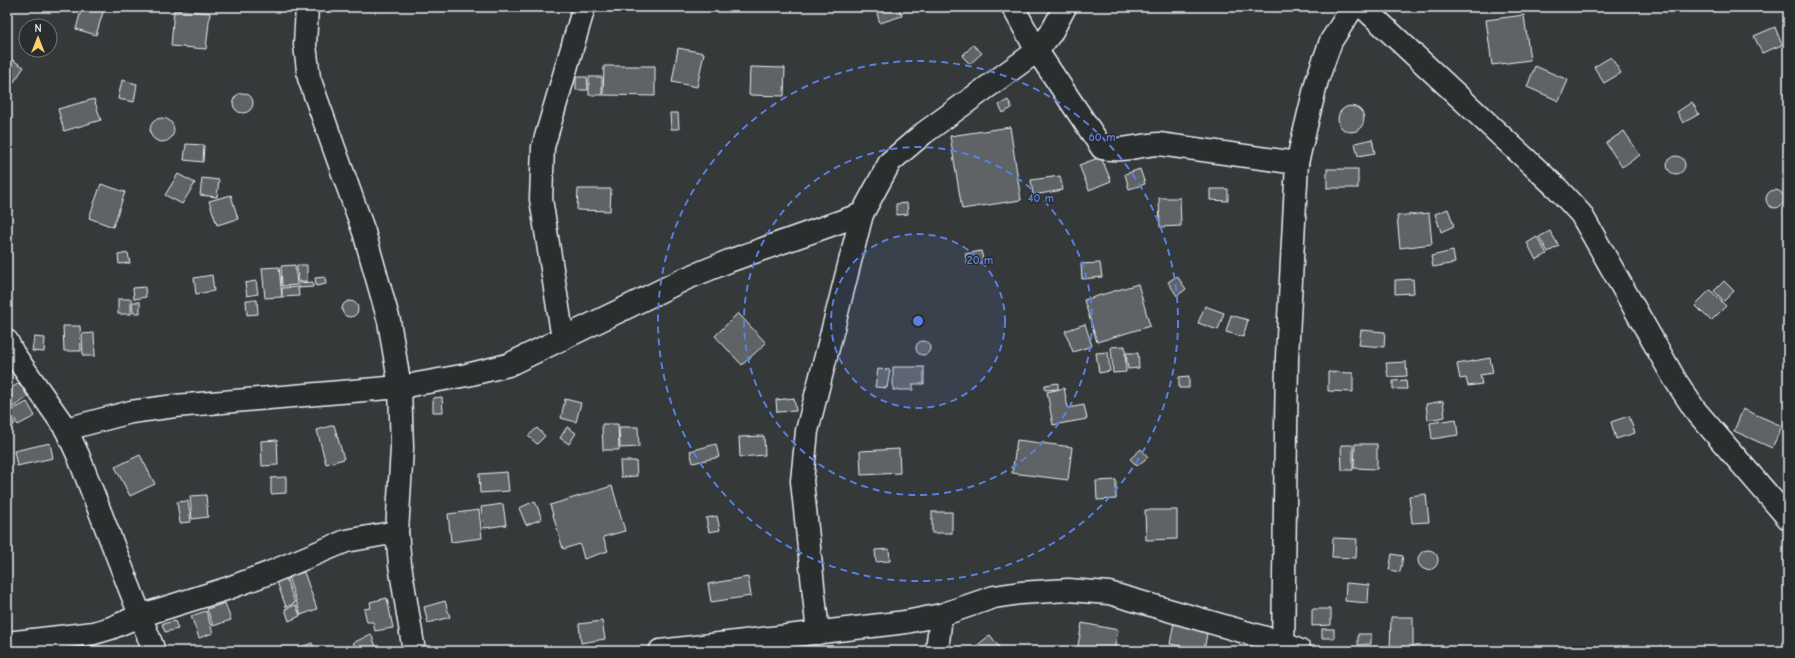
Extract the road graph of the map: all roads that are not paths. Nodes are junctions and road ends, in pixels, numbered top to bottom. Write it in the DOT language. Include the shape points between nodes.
graph roads {
  1 [pos="307,7"];
  2 [pos="584,7"];
  3 [pos="1013,7"];
  4 [pos="1065,7"];
  5 [pos="1353,7"];
  6 [pos="1363,7"];
  7 [pos="1037,51"];
  8 [pos="1297,163"];
  9 [pos="862,214"];
  10 [pos="563,339"];
  11 [pos="7,341"];
  12 [pos="400,386"];
  13 [pos="66,429"];
  14 [pos="1788,518"];
  15 [pos="397,532"];
  16 [pos="941,615"];
  17 [pos="139,616"];
  18 [pos="818,633"];
  19 [pos="7,643"];
  20 [pos="1289,648"];
  21 [pos="154,651"];
  22 [pos="414,651"];
  23 [pos="660,651"];
  24 [pos="937,651"];
  1 -- 12 [label="street" via="305,45 309,78 364,232 389,321"];
  2 -- 10 [label="street" via="543,147 542,199"];
  3 -- 7 [label="street"];
  4 -- 7 [label="street" via="1051,33"];
  5 -- 8 [label="street" via="1331,41 1317,80"];
  6 -- 14 [label="street" via="1558,188 1581,214 1674,378 1695,410"];
  7 -- 8 [label="street" via="1102,148 1116,151 1159,144"];
  7 -- 9 [label="street" via="924,133 890,162"];
  8 -- 20 [label="street" via="1287,357"];
  9 -- 10 [label="street" via="685,279"];
  9 -- 18 [label="street" via="807,431 802,481"];
  10 -- 12 [label="street" via="508,365 467,376"];
  11 -- 13 [label="street"];
  12 -- 13 [label="street" via="175,406 131,412"];
  12 -- 15 [label="street" via="402,448"];
  13 -- 17 [label="street"];
  15 -- 17 [label="street" via="346,541 269,574"];
  15 -- 22 [label="street"];
  16 -- 18 [label="street"];
  16 -- 20 [label="street" via="994,598 1020,593 1068,590 1109,593"];
  16 -- 24 [label="street"];
  17 -- 19 [label="street" via="94,633"];
  17 -- 21 [label="street"];
  18 -- 23 [label="street"];
}
